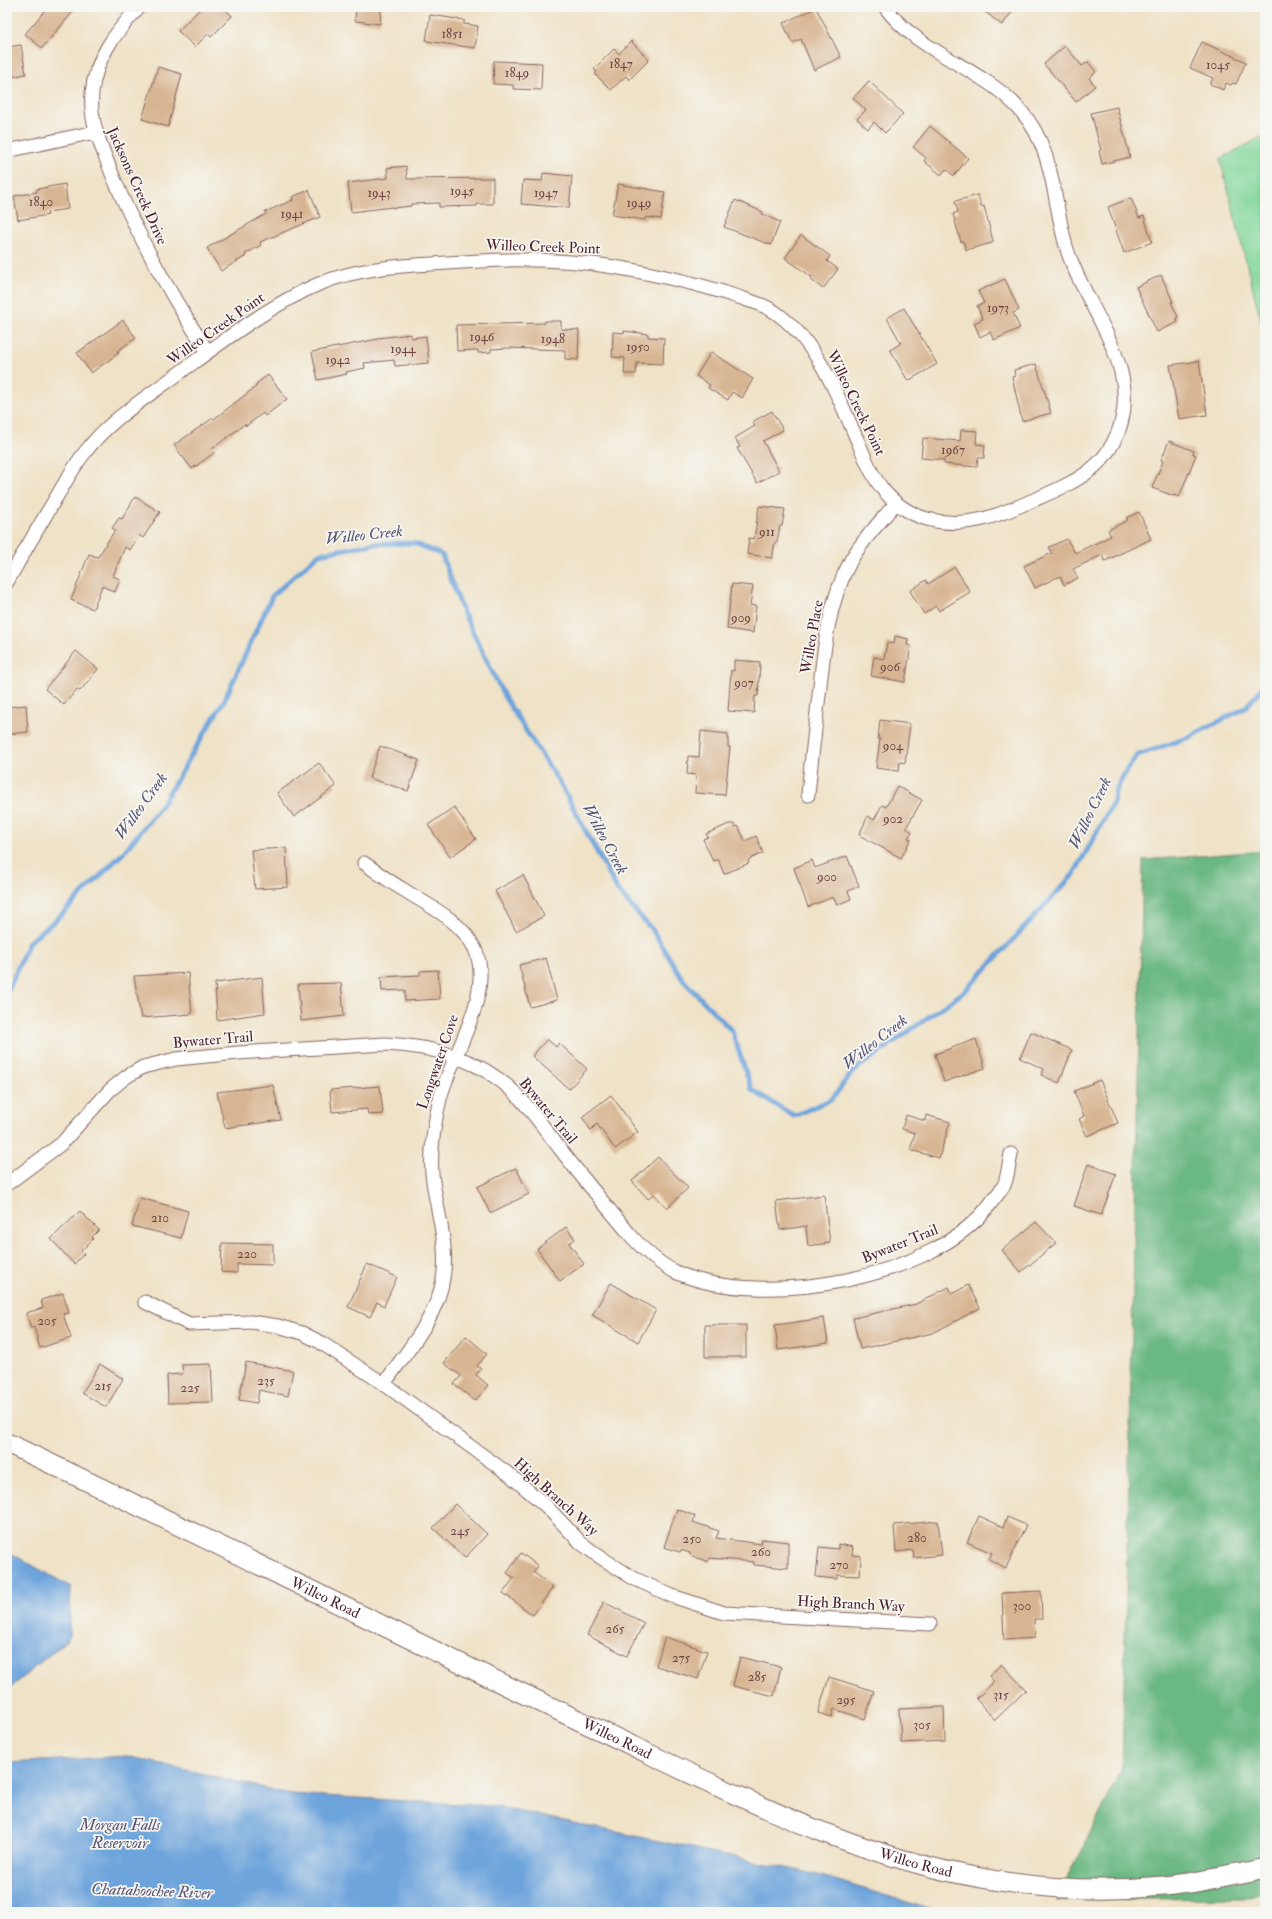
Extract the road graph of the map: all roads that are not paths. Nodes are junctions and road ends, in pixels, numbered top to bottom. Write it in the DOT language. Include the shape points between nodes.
graph roads {
  1 [pos="139,7"];
  2 [pos="885,7"];
  3 [pos="95,132"];
  4 [pos="7,151"];
  5 [pos="208,352"];
  6 [pos="896,503"];
  7 [pos="7,582"];
  8 [pos="808,795"];
  9 [pos="364,863"];
  10 [pos="456,1056"];
  11 [pos="1011,1154"];
  12 [pos="7,1184"];
  13 [pos="145,1302"];
  14 [pos="384,1384"];
  15 [pos="7,1443"];
  16 [pos="930,1624"];
  17 [pos="1265,1868"];
  1 -- 3 [label="street, Jacksons Creek Drive" via="114,37 100,61 92,93"];
  2 -- 6 [label="street, Willeo Creek Point" via="896,22 919,41 1003,94 1024,114 1034,129 1048,163 1065,243 1116,354 1125,399 1121,427 1099,462 1073,482 1030,502 986,520 955,523 940,522 917,515"];
  3 -- 4 [label="street"];
  3 -- 5 [label="street, Jacksons Creek Drive" via="150,255 176,304"];
  5 -- 6 [label="street, Willeo Creek Point" via="299,294 342,276 365,271 452,262 529,260 595,264 649,274 710,288 772,310 781,316 802,337 822,367 876,479"];
  5 -- 7 [label="street, Willeo Creek Point" via="119,418 95,440 74,470"];
  6 -- 8 [label="street, Willeo Place" via="862,543 852,559 831,611 824,650"];
  9 -- 10 [label="street, Longwater Cove" via="447,916 461,928 475,950 479,961 480,979 477,1001"];
  10 -- 11 [label="street, Bywater Trail" via="479,1066 515,1093 644,1250 678,1273 716,1285 776,1287 833,1283 877,1273 930,1252 959,1235 984,1212 1004,1184"];
  10 -- 12 [label="street, Bywater Trail" via="434,1049 385,1044 238,1053 159,1062 143,1067 126,1077 110,1090 61,1144"];
  10 -- 14 [label="street, Longwater Cove" via="440,1098 431,1140 432,1174 443,1228 443,1280 428,1320"];
  13 -- 14 [label="street, High Branch Way" via="190,1324 251,1322 302,1333"];
  14 -- 16 [label="street, High Branch Way" via="510,1474 597,1555 633,1578 672,1596 724,1613"];
  15 -- 17 [label="street, Willeo Road" via="738,1796 870,1850 977,1878 1069,1888 1163,1886"];
}
